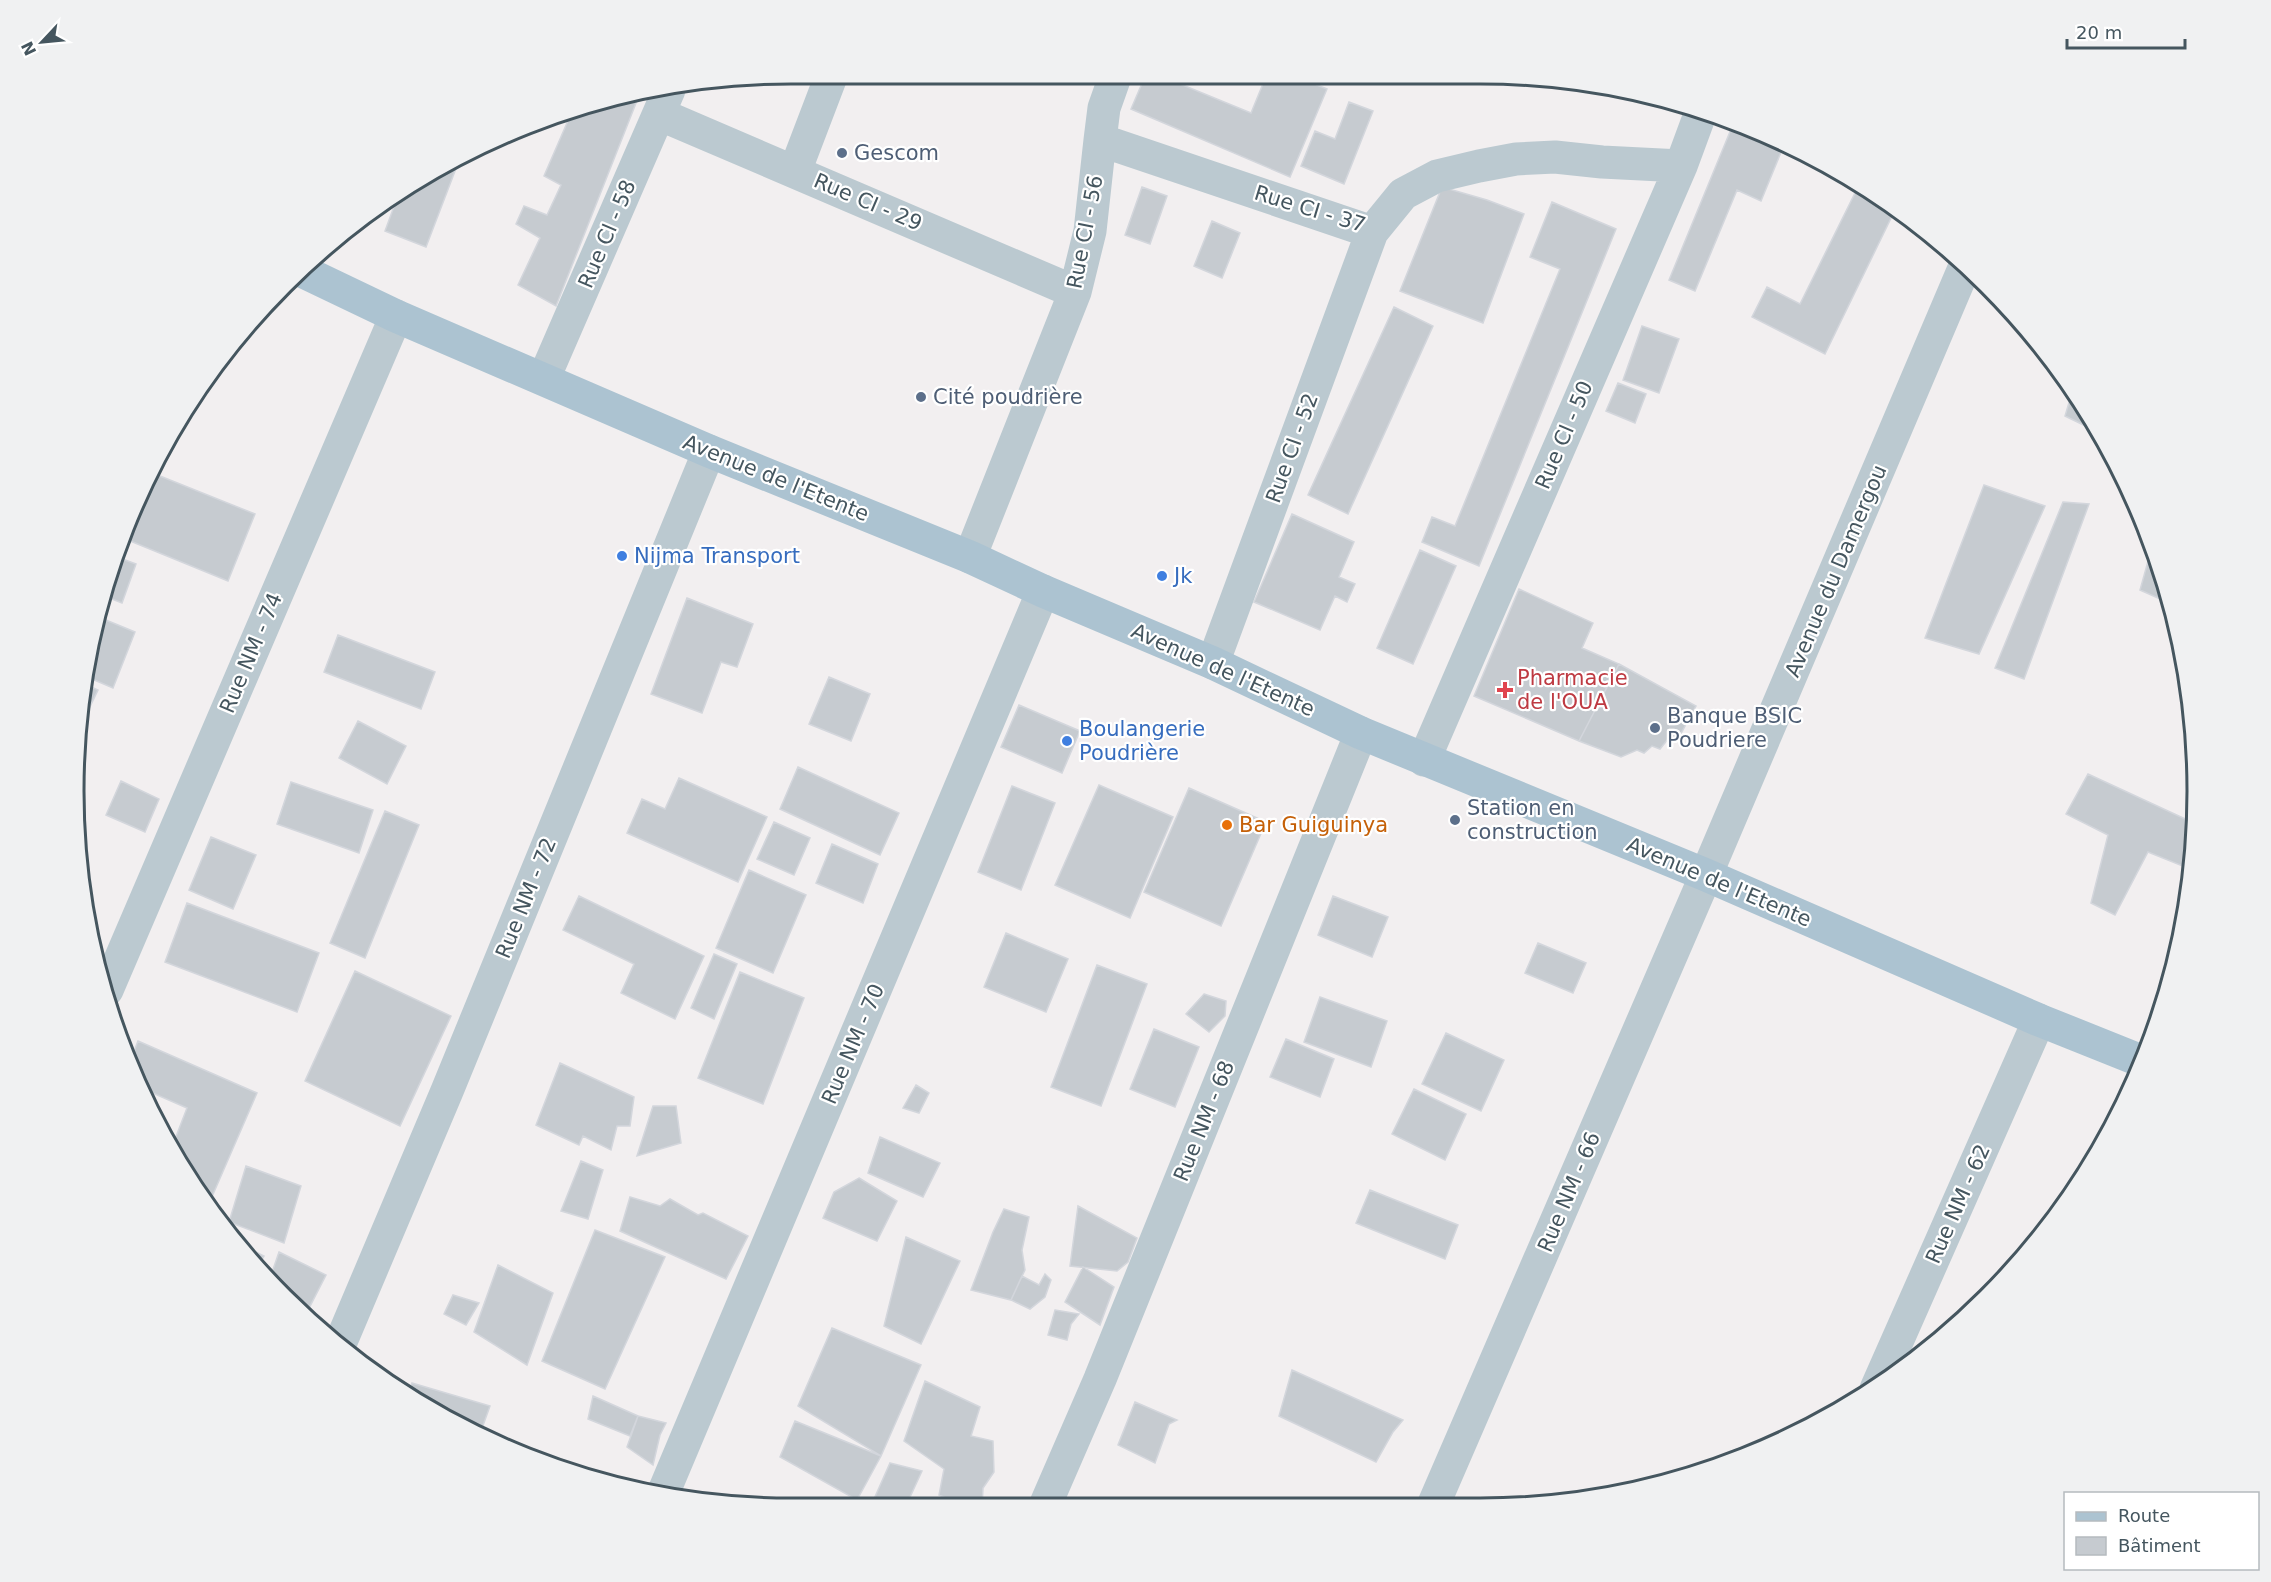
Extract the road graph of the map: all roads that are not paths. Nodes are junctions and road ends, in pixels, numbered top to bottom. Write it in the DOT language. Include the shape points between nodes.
graph roads {
  1 [pos="828,84"];
  2 [pos="1112,84"];
  3 [pos="664,102"];
  4 [pos="1698,119"];
  5 [pos="1100,140"];
  6 [pos="1681,166"];
  7 [pos="795,171"];
  8 [pos="1372,232"];
  9 [pos="310,273"];
  10 [pos="1962,274"];
  11 [pos="1076,292"];
  12 [pos="396,316"];
  13 [pos="544,378"];
  14 [pos="709,451"];
  15 [pos="970,557"];
  16 [pos="1043,591"];
  17 [pos="1213,663"];
  18 [pos="1361,733"];
  19 [pos="1424,760"];
  20 [pos="1707,875"];
  21 [pos="110,982"];
  22 [pos="2039,1020"];
  23 [pos="2134,1058"];
  24 [pos="343,1337"];
  25 [pos="1884,1371"];
  26 [pos="666,1486"];
  27 [pos="1049,1498"];
  28 [pos="1437,1498"];
  1 -- 7 [label="street"];
  2 -- 5 [label="street" via="1104,108"];
  3 -- 7 [label="street, Rue CI - 29"];
  3 -- 13 [label="street, Rue CI - 58"];
  4 -- 6 [label="street, Rue CI - 50"];
  5 -- 8 [label="street, Rue CI - 37"];
  5 -- 11 [label="street, Rue CI - 56" via="1090,231"];
  6 -- 8 [label="street, Rue CI - 37" via="1555,157 1479,166 1437,176 1403,194"];
  6 -- 19 [label="street, Rue CI - 50"];
  7 -- 11 [label="street, Rue CI - 29"];
  8 -- 17 [label="street, Rue CI - 52"];
  9 -- 12 [label="main road, Avenue de l'Etente"];
  10 -- 20 [label="street, Avenue du Damergou"];
  11 -- 15 [label="street, Rue CI - 56"];
  12 -- 13 [label="main road, Avenue de l'Etente"];
  12 -- 21 [label="street, Rue NM - 74"];
  13 -- 14 [label="main road, Avenue de l'Etente"];
  14 -- 15 [label="main road, Avenue de l'Etente"];
  14 -- 24 [label="street, Rue NM - 72"];
  15 -- 16 [label="main road, Avenue de l'Etente"];
  16 -- 17 [label="main road, Avenue de l'Etente"];
  16 -- 26 [label="street, Rue NM - 70"];
  17 -- 18 [label="main road, Avenue de l'Etente"];
  18 -- 19 [label="main road, Avenue de l'Etente"];
  18 -- 27 [label="street, Rue NM - 68"];
  19 -- 20 [label="main road, Avenue de l'Etente"];
  20 -- 22 [label="main road, Avenue de l'Etente"];
  20 -- 28 [label="street, Rue NM - 66"];
  22 -- 23 [label="main road, Avenue de l'Etente"];
  22 -- 25 [label="street, Rue NM - 62"];
}
